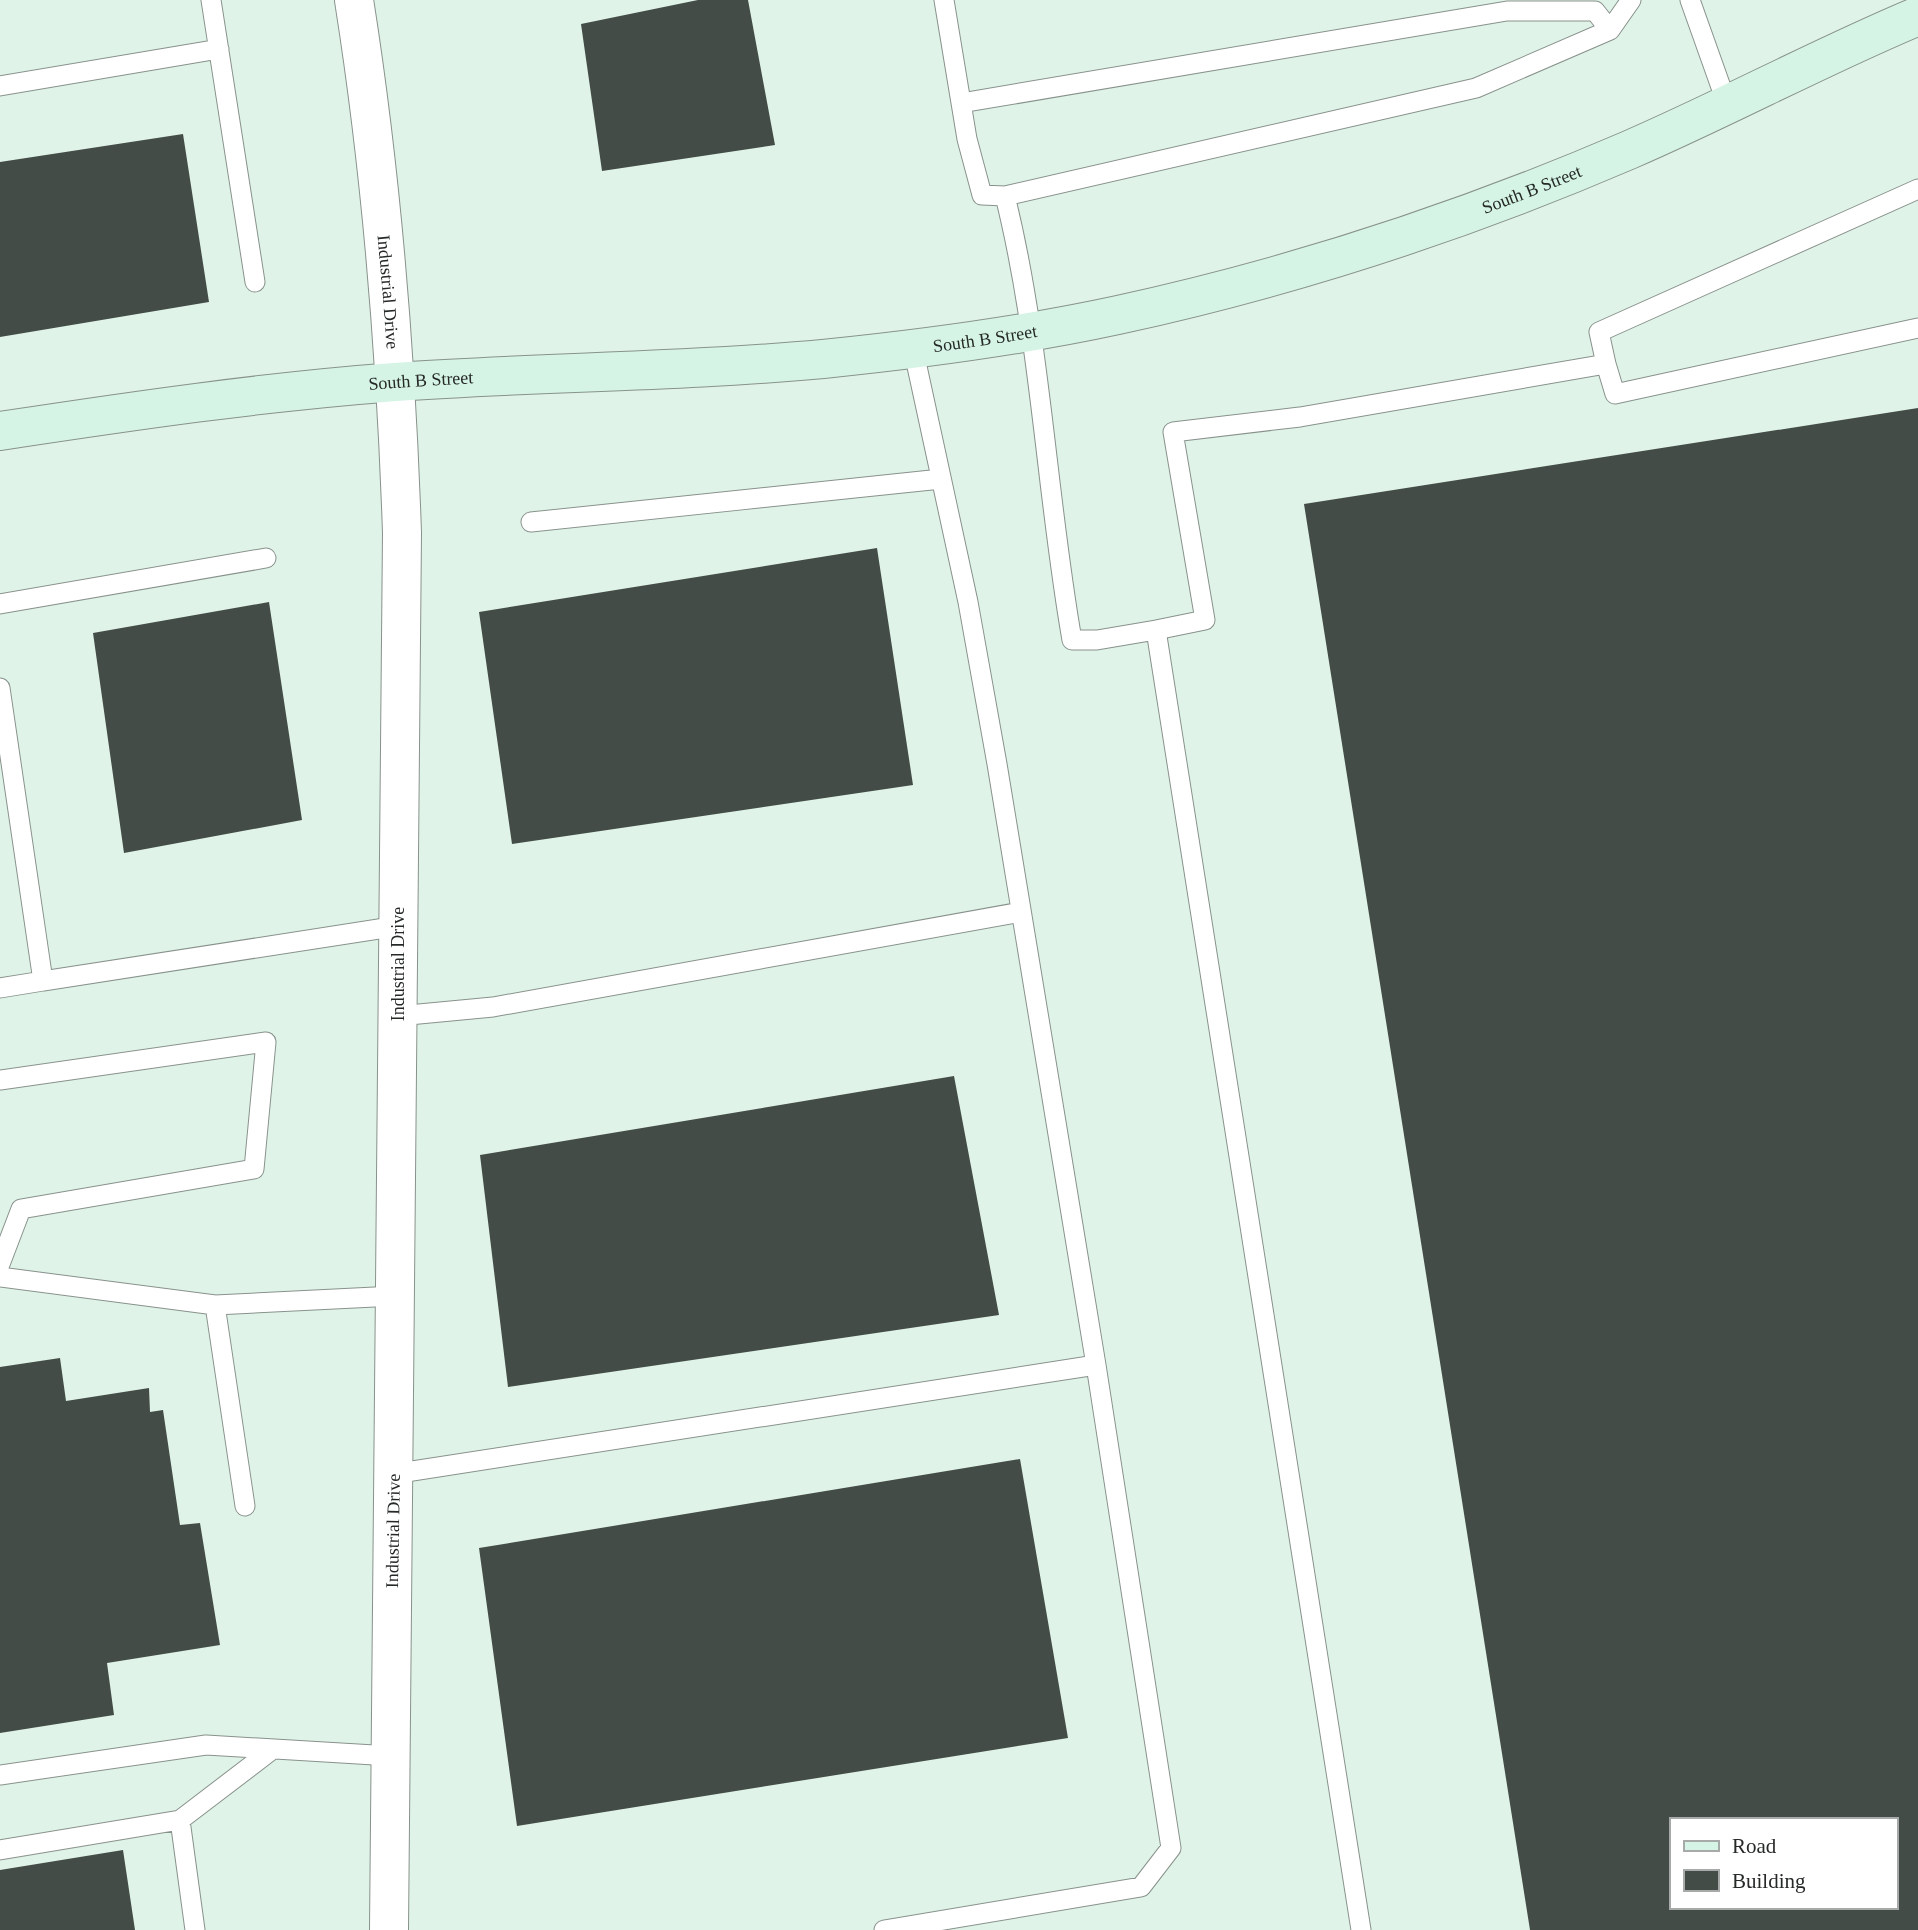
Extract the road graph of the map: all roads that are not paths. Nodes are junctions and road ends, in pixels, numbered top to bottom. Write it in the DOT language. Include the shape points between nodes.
graph roads {
  1 [pos="211,0"];
  2 [pos="355,0"];
  3 [pos="944,0"];
  4 [pos="1631,0"];
  5 [pos="1690,0"];
  6 [pos="1918,16"];
  7 [pos="1611,30"];
  8 [pos="219,49"];
  9 [pos="0,86"];
  10 [pos="961,103"];
  11 [pos="1727,104"];
  12 [pos="1918,189"];
  13 [pos="1005,196"];
  14 [pos="254,282"];
  15 [pos="1918,328"];
  16 [pos="1031,332"];
  17 [pos="913,348"];
  18 [pos="1606,364"];
  19 [pos="397,382"];
  20 [pos="0,432"];
  21 [pos="941,479"];
  22 [pos="531,522"];
  23 [pos="266,558"];
  24 [pos="0,604"];
  25 [pos="1156,630"];
  26 [pos="0,688"];
  27 [pos="1021,912"];
  28 [pos="398,926"];
  29 [pos="43,981"];
  30 [pos="0,988"];
  31 [pos="398,1016"];
  32 [pos="0,1080"];
  33 [pos="0,1264"];
  34 [pos="0,1277"];
  35 [pos="395,1296"];
  36 [pos="215,1305"];
  37 [pos="1096,1365"];
  38 [pos="393,1474"];
  39 [pos="245,1506"];
  40 [pos="273,1749"];
  41 [pos="391,1756"];
  42 [pos="0,1775"];
  43 [pos="180,1820"];
  44 [pos="0,1850"];
  45 [pos="195,1930"];
  46 [pos="389,1930"];
  47 [pos="884,1930"];
  48 [pos="1361,1930"];
  1 -- 8 [label="lane"];
  2 -- 19 [label="street, Industrial Drive" via="382,200"];
  3 -- 10 [label="lane"];
  4 -- 7 [label="lane"];
  5 -- 11 [label="lane"];
  6 -- 11 [label="street, South B Street"];
  7 -- 10 [label="lane" via="1595,11 1507,11"];
  7 -- 13 [label="lane" via="1476,88"];
  8 -- 9 [label="lane"];
  8 -- 14 [label="lane"];
  10 -- 13 [label="lane" via="982,195"];
  11 -- 16 [label="street, South B Street" via="1501,203 1352,254 1241,285"];
  12 -- 18 [label="lane" via="1599,332"];
  13 -- 16 [label="lane"];
  15 -- 18 [label="lane" via="1615,394"];
  16 -- 17 [label="street, South B Street"];
  16 -- 25 [label="lane" via="1055,545 1072,640"];
  17 -- 19 [label="street, South B Street" via="820,359"];
  17 -- 21 [label="lane"];
  18 -- 25 [label="lane" via="1300,417 1173,432 1205,620"];
  19 -- 20 [label="street, South B Street" via="225,397"];
  19 -- 28 [label="street, Industrial Drive" via="402,533"];
  21 -- 22 [label="lane"];
  21 -- 27 [label="lane" via="968,602"];
  23 -- 24 [label="lane"];
  25 -- 48 [label="lane"];
  26 -- 29 [label="lane"];
  27 -- 31 [label="lane" via="493,1007"];
  27 -- 37 [label="lane"];
  28 -- 29 [label="lane"];
  28 -- 31 [label="street, Industrial Drive"];
  29 -- 30 [label="lane"];
  31 -- 35 [label="street, Industrial Drive"];
  32 -- 33 [label="lane" via="265,1042 254,1169 21,1209"];
  34 -- 36 [label="lane"];
  35 -- 36 [label="lane"];
  35 -- 38 [label="street, Industrial Drive"];
  36 -- 39 [label="lane"];
  37 -- 38 [label="lane"];
  37 -- 47 [label="lane" via="1171,1848 1141,1887"];
  38 -- 41 [label="street, Industrial Drive"];
  40 -- 41 [label="lane"];
  40 -- 42 [label="lane" via="206,1745"];
  40 -- 43 [label="lane"];
  41 -- 46 [label="street, Industrial Drive"];
  43 -- 44 [label="lane"];
  43 -- 45 [label="lane"];
}
